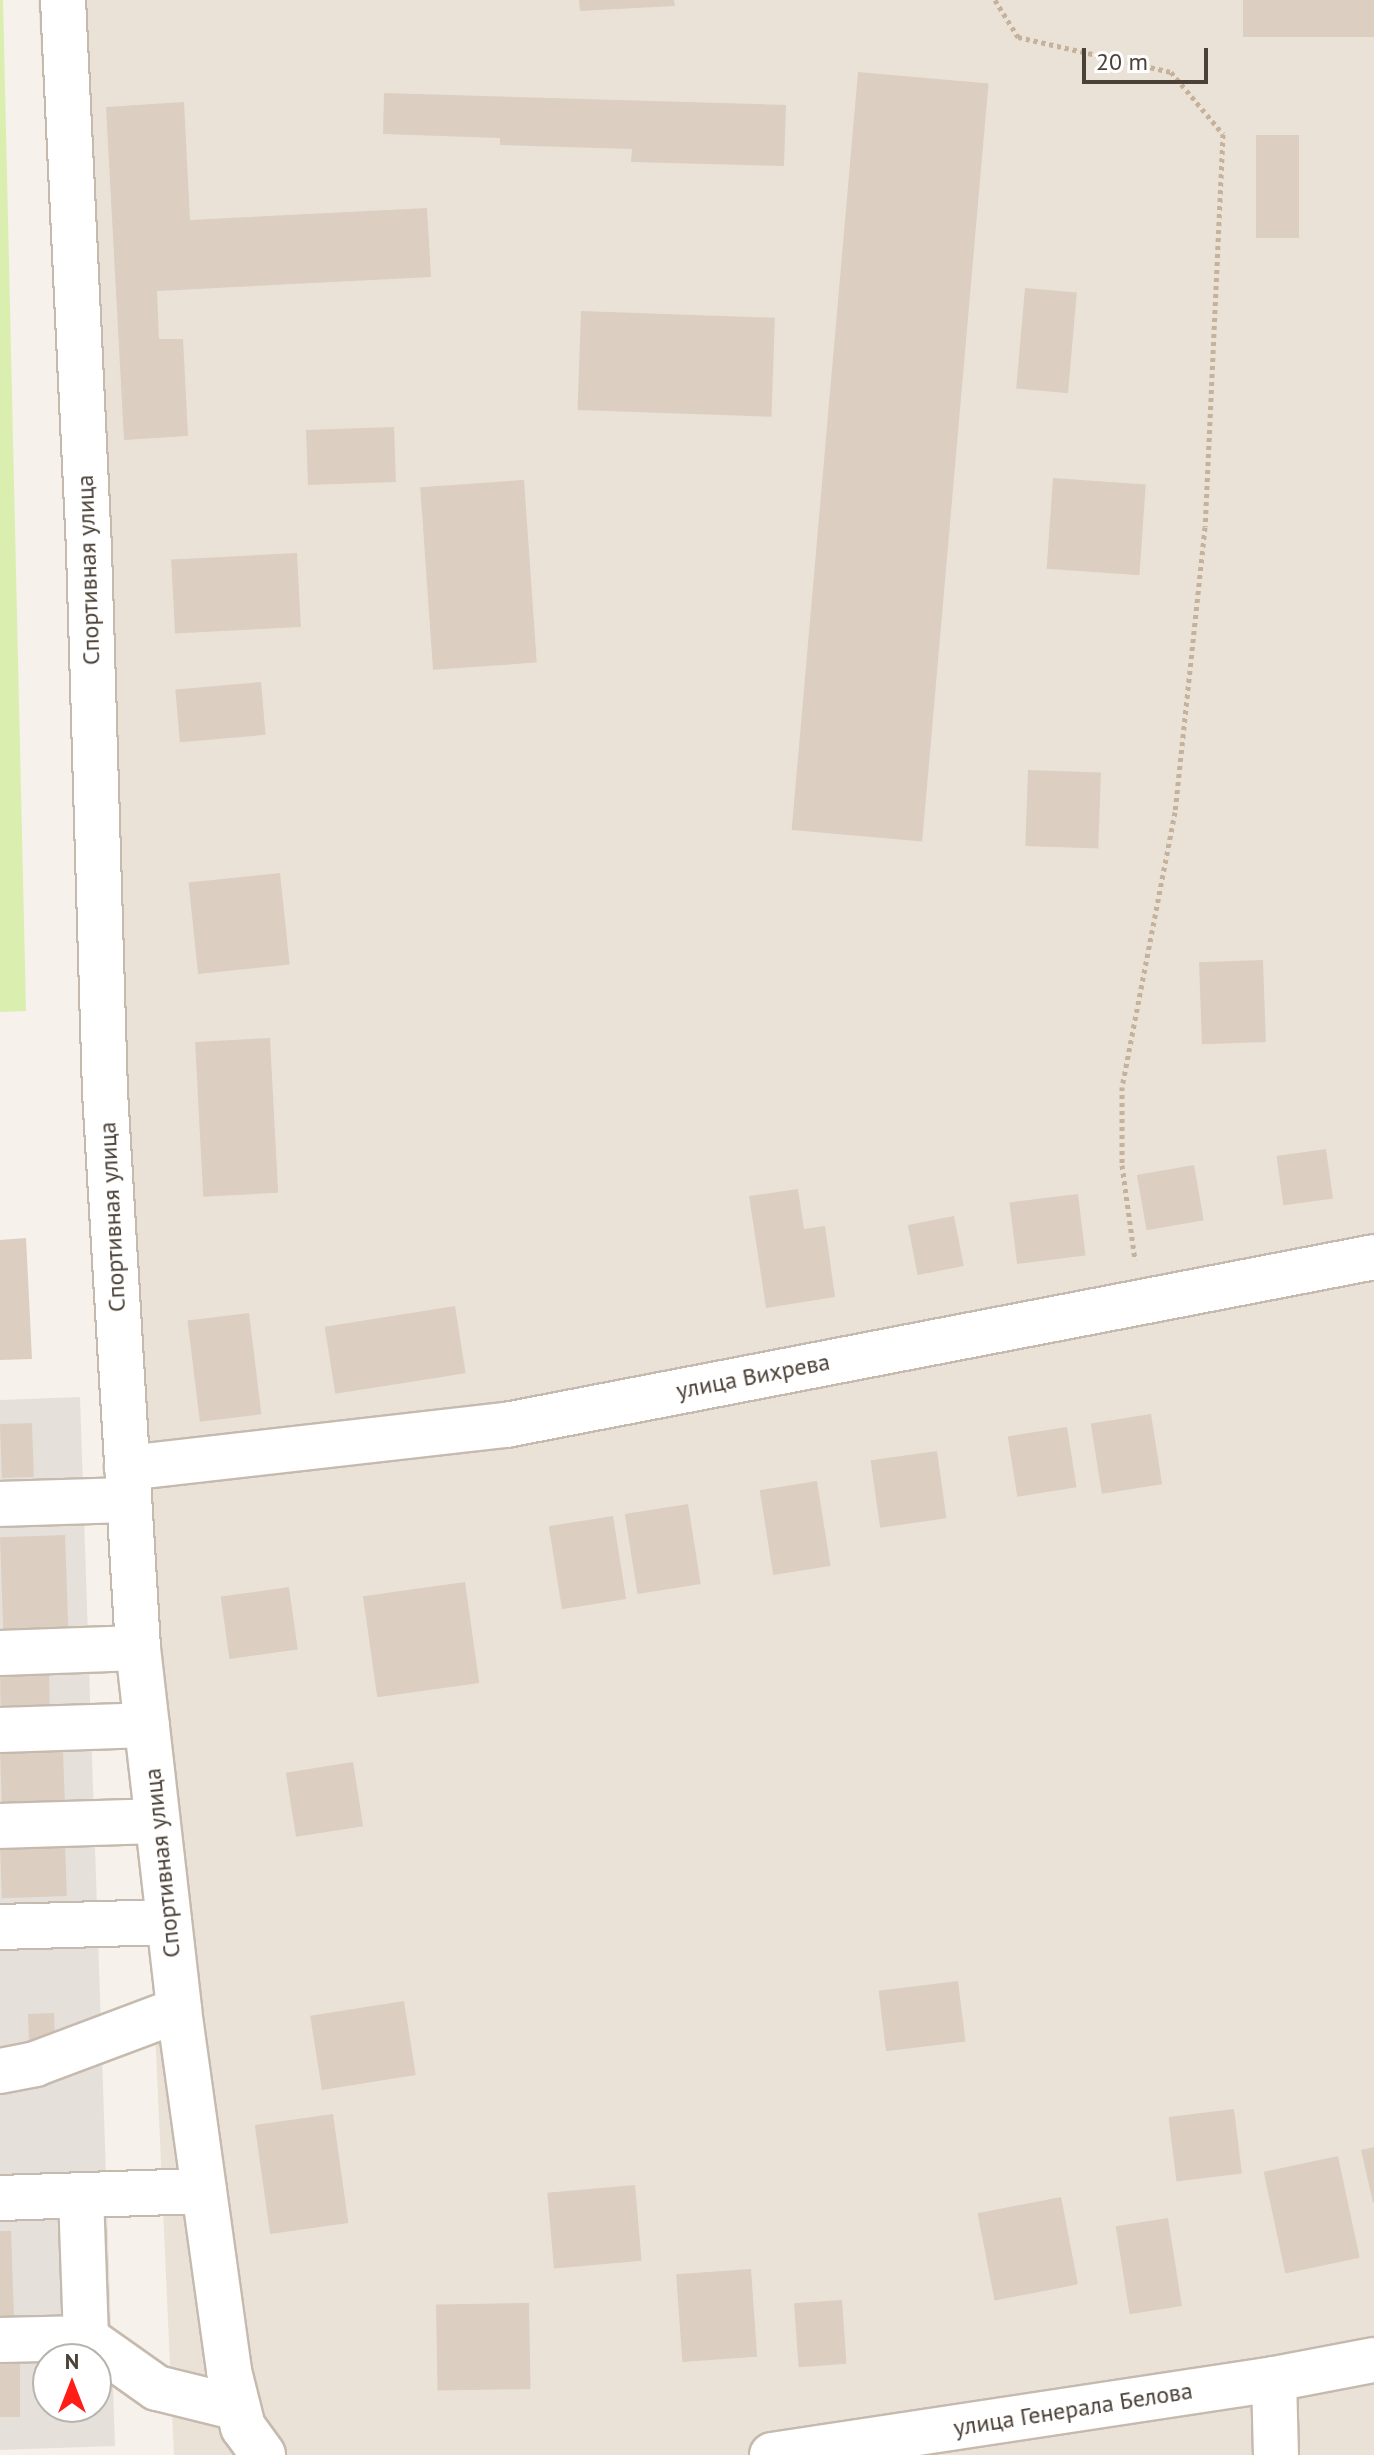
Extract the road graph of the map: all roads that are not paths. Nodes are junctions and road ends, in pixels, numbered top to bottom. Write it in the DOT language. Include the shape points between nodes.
graph roads {
  1 [pos="63,0"];
  2 [pos="1374,1257"];
  3 [pos="128,1484"];
  4 [pos="0,1504"];
  5 [pos="138,1648"];
  6 [pos="0,1653"];
  7 [pos="147,1725"];
  8 [pos="0,1730"];
  9 [pos="157,1821"];
  10 [pos="0,1826"];
  11 [pos="169,1922"];
  12 [pos="0,1927"];
  13 [pos="179,2010"];
  14 [pos="0,2071"];
  15 [pos="204,2191"];
  16 [pos="81,2195"];
  17 [pos="0,2198"];
  18 [pos="86,2338"];
  19 [pos="0,2340"];
  20 [pos="1374,2360"];
  21 [pos="1274,2379"];
  22 [pos="248,2430"];
  23 [pos="772,2455"];
  24 [pos="1276,2455"];
  1 -- 3 [label="street, Спортивная улица" via="89,550 105,1092"];
  2 -- 3 [label="street, улица Вихрева" via="506,1425"];
  3 -- 4 [label="street, улица Вихрева"];
  3 -- 5 [label="street, Спортивная улица"];
  5 -- 6 [label="street"];
  5 -- 7 [label="street, Спортивная улица"];
  7 -- 8 [label="street"];
  7 -- 9 [label="street, Спортивная улица"];
  9 -- 10 [label="street"];
  9 -- 11 [label="street, Спортивная улица"];
  11 -- 12 [label="street"];
  11 -- 13 [label="street, Спортивная улица"];
  13 -- 14 [label="street" via="35,2064"];
  13 -- 15 [label="street, Спортивная улица"];
  15 -- 16 [label="street"];
  15 -- 22 [label="street, Спортивная улица" via="229,2371"];
  16 -- 17 [label="street"];
  16 -- 18 [label="street"];
  18 -- 19 [label="street"];
  18 -- 22 [label="street" via="157,2388"];
  20 -- 21 [label="street, улица Генерала Белова"];
  21 -- 23 [label="street, улица Генерала Белова"];
  21 -- 24 [label="street"];
}
